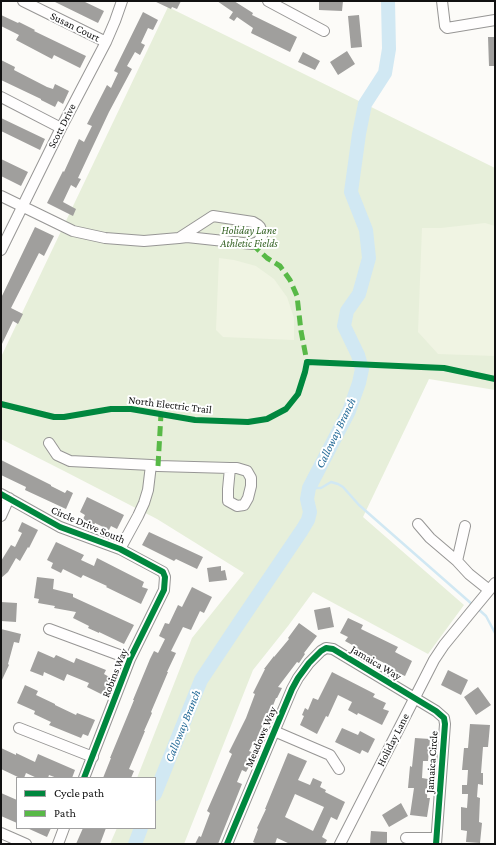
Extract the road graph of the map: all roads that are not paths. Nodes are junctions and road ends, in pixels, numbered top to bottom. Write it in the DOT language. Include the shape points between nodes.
graph roads {
  1 [pos="22,1"];
  2 [pos="122,1"];
  3 [pos="268,1"];
  4 [pos="442,1"];
  5 [pos="495,20"];
  6 [pos="324,31"];
  7 [pos="106,42"];
  8 [pos="1,97"];
  9 [pos="61,128"];
  10 [pos="1,196"];
  11 [pos="23,206"];
  12 [pos="179,238"];
  13 [pos="1,250"];
  14 [pos="49,443"];
  15 [pos="151,465"];
  16 [pos="230,468"];
  17 [pos="5,496"];
  18 [pos="1,516"];
  19 [pos="418,524"];
  20 [pos="465,526"];
  21 [pos="120,549"];
  22 [pos="457,562"];
  23 [pos="165,577"];
  24 [pos="492,586"];
  25 [pos="49,629"];
  26 [pos="326,648"];
  27 [pos="130,660"];
  28 [pos="414,698"];
  29 [pos="19,728"];
  30 [pos="274,731"];
  31 [pos="93,757"];
  32 [pos="339,769"];
  33 [pos="84,777"];
  34 [pos="64,829"];
  35 [pos="1,833"];
  36 [pos="406,838"];
  37 [pos="436,841"];
  38 [pos="26,844"];
  39 [pos="58,844"];
  40 [pos="227,844"];
  41 [pos="340,844"];
  1 -- 7 [label="street, Susan Court"];
  2 -- 7 [label="street, Scott Drive"];
  3 -- 6 [label="street"];
  4 -- 5 [label="street" via="447,28"];
  7 -- 9 [label="street, Scott Drive"];
  8 -- 9 [label="street"];
  9 -- 11 [label="street, Scott Drive"];
  10 -- 11 [label="street"];
  11 -- 12 [label="street" via="73,231 105,238 144,241"];
  11 -- 13 [label="street, Scott Drive"];
  12 -- 12 [label="street" via="252,244 258,242 262,233 260,227 253,222 213,216"];
  14 -- 15 [label="street" via="57,455 70,461"];
  15 -- 16 [label="street"];
  15 -- 21 [label="street" via="148,490 138,516"];
  17 -- 18 [label="street"];
  17 -- 21 [label="street, Circle Drive South" via="60,527"];
  19 -- 22 [label="street"];
  20 -- 22 [label="street"];
  21 -- 23 [label="street, Circle Drive South" via="162,572"];
  22 -- 24 [label="street" via="469,574"];
  23 -- 27 [label="street, Robins Way" via="164,590"];
  24 -- 28 [label="street, Holiday Lane" via="444,645"];
  25 -- 27 [label="street"];
  26 -- 28 [label="street, Jamaica Way" via="333,649"];
  26 -- 30 [label="street, Meadows Way" via="309,663 298,678"];
  27 -- 31 [label="street, Robins Way"];
  28 -- 37 [label="street, Jamaica Circle" via="444,718"];
  28 -- 41 [label="street, Holiday Lane"];
  29 -- 31 [label="street"];
  30 -- 32 [label="street" via="330,755"];
  30 -- 40 [label="street, Meadows Way"];
  31 -- 33 [label="street, Robins Way"];
  34 -- 39 [label="street"];
  35 -- 38 [label="street"];
  36 -- 37 [label="street"];
}
